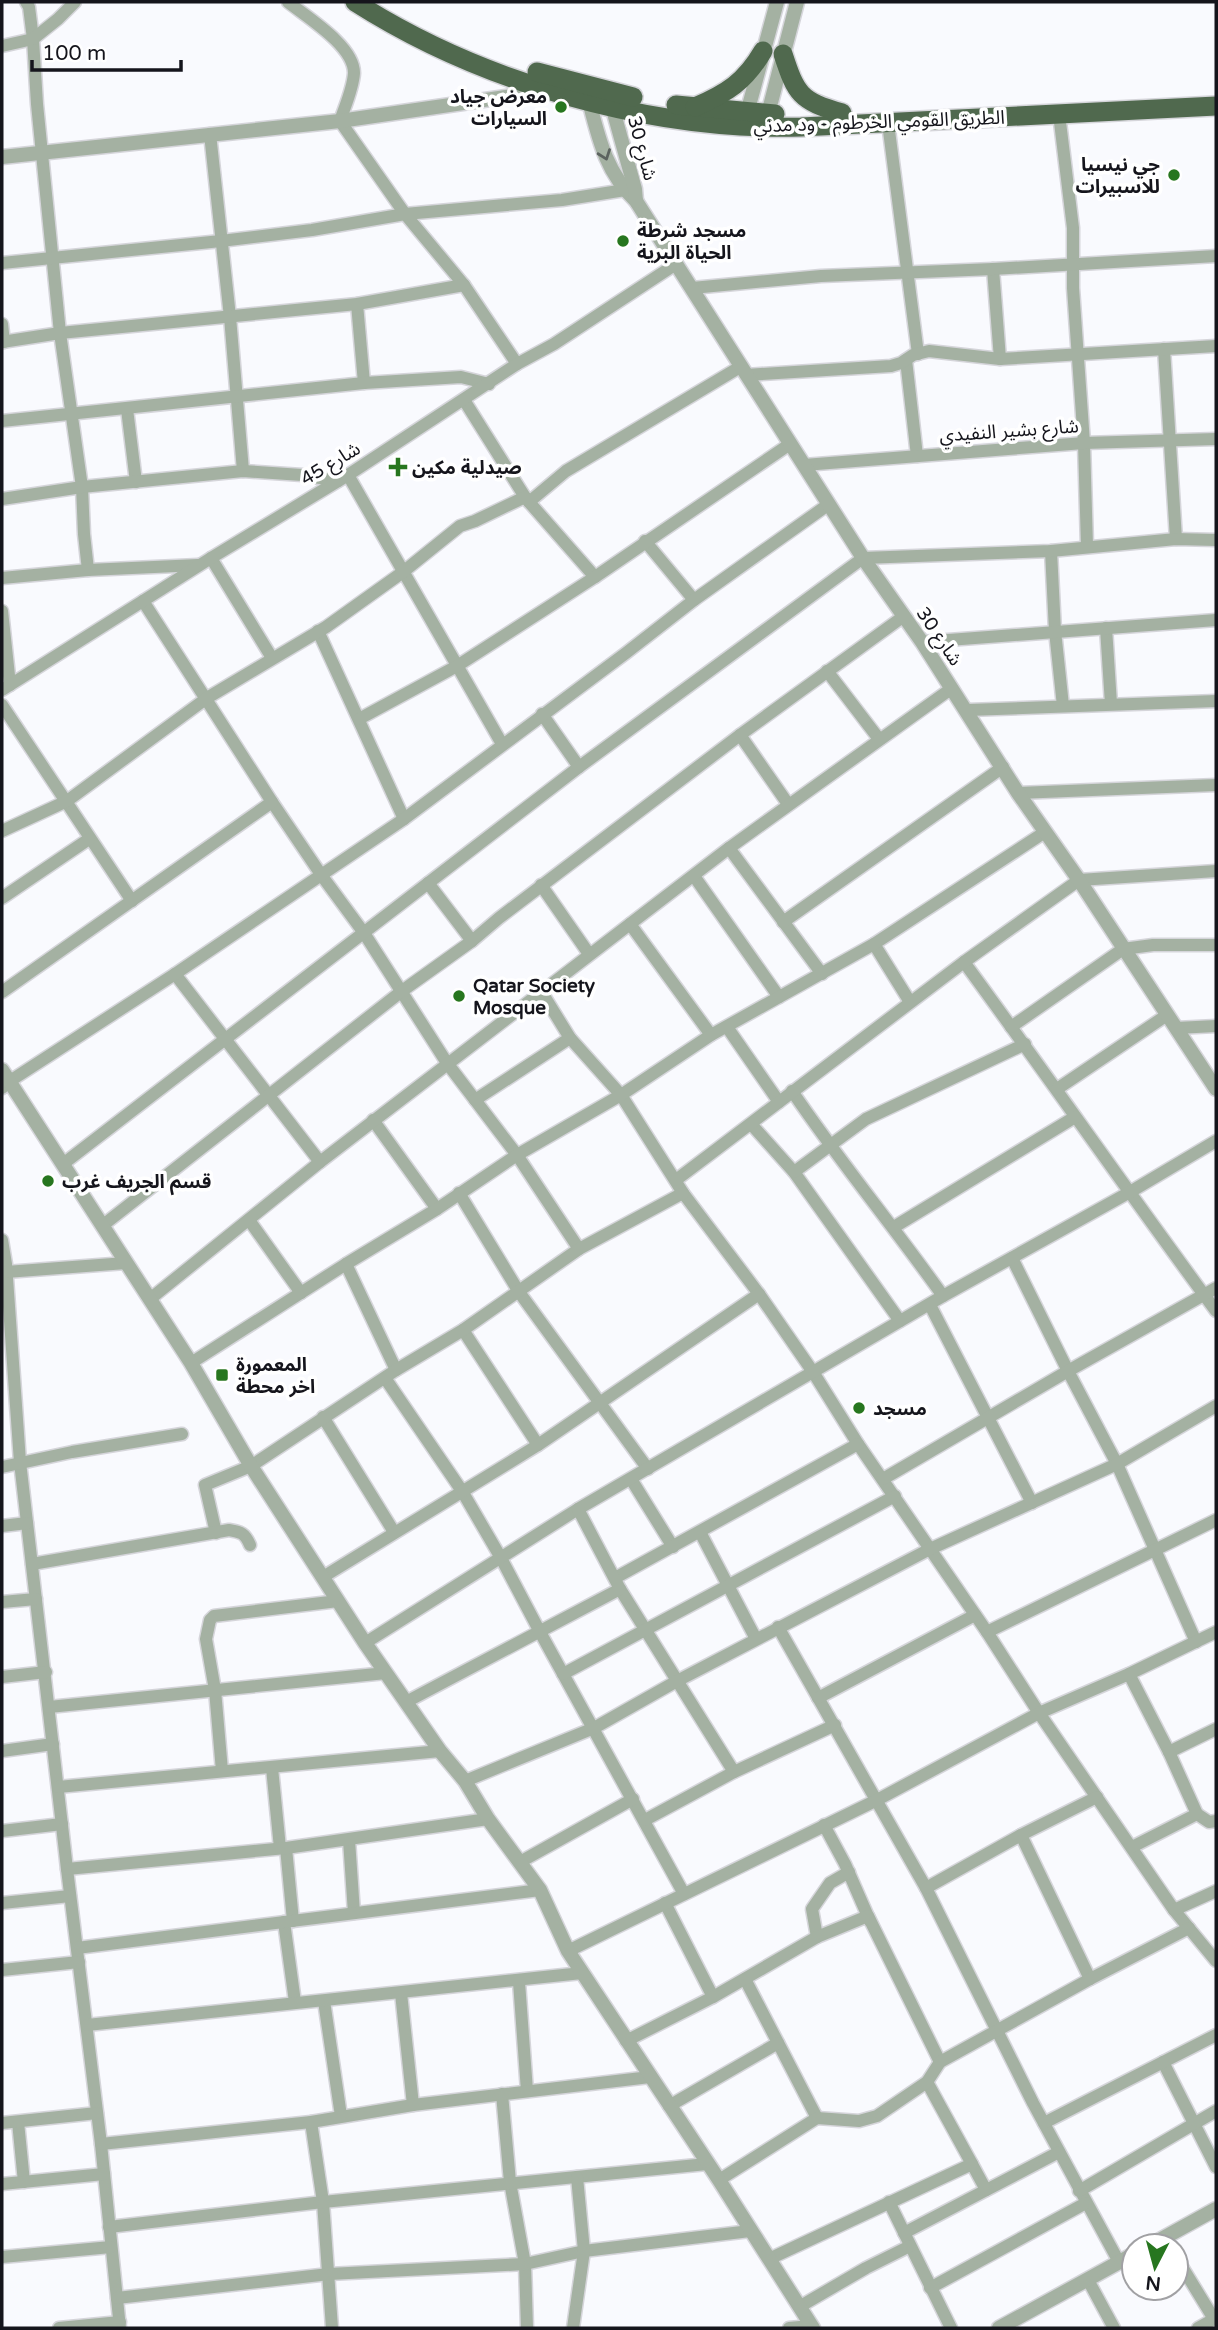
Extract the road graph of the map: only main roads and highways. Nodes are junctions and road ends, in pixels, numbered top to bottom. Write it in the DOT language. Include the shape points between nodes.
graph roads {
  1 [pos="355,2"];
  2 [pos="379,2"];
  3 [pos="763,51"];
  4 [pos="783,54"];
  5 [pos="1216,92"];
  6 [pos="1216,106"];
  7 [pos="695,107"];
  8 [pos="842,113"];
  1 -- 6 [label="highway, الطريق القومي الخرطوم - ود مدني" via="463,58 551,90 686,120 758,127"];
  2 -- 7 [label="highway, الطريق القومي الخرطوم - ود مدني" via="467,46 552,77"];
  3 -- 7 [label="highway" via="735,87"];
  4 -- 8 [label="highway" via="788,75 799,92 818,106"];
  5 -- 8 [label="highway, الطريق القومي الخرطوم - ود مدني"];
  7 -- 8 [label="highway, الطريق القومي الخرطوم - ود مدني" via="768,114"];
}
